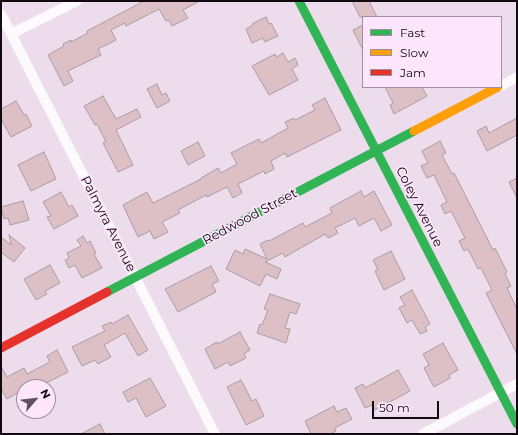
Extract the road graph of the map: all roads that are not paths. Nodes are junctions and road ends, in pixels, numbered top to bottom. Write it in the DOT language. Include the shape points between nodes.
graph roads {
  1 [pos="77,1"];
  2 [pos="299,1"];
  3 [pos="1,14"];
  4 [pos="11,34"];
  5 [pos="517,77"];
  6 [pos="502,85"];
  7 [pos="496,88"];
  8 [pos="376,151"];
  9 [pos="136,277"];
  10 [pos="1,348"];
  11 [pos="517,384"];
  12 [pos="501,393"];
  13 [pos="517,424"];
  14 [pos="215,434"];
  15 [pos="423,434"];
  1 -- 4 [label="street"];
  2 -- 8 [label="street, Coley Avenue"];
  3 -- 4 [label="street, Palmyra Avenue"];
  4 -- 9 [label="street, Palmyra Avenue"];
  5 -- 6 [label="street, Redwood Street"];
  7 -- 8 [label="street, Redwood Street"];
  8 -- 9 [label="street, Redwood Street"];
  8 -- 12 [label="street, Coley Avenue"];
  9 -- 10 [label="street, Redwood Street"];
  9 -- 14 [label="street, Palmyra Avenue"];
  11 -- 12 [label="street"];
  12 -- 13 [label="street, Coley Avenue"];
  12 -- 15 [label="street"];
}
